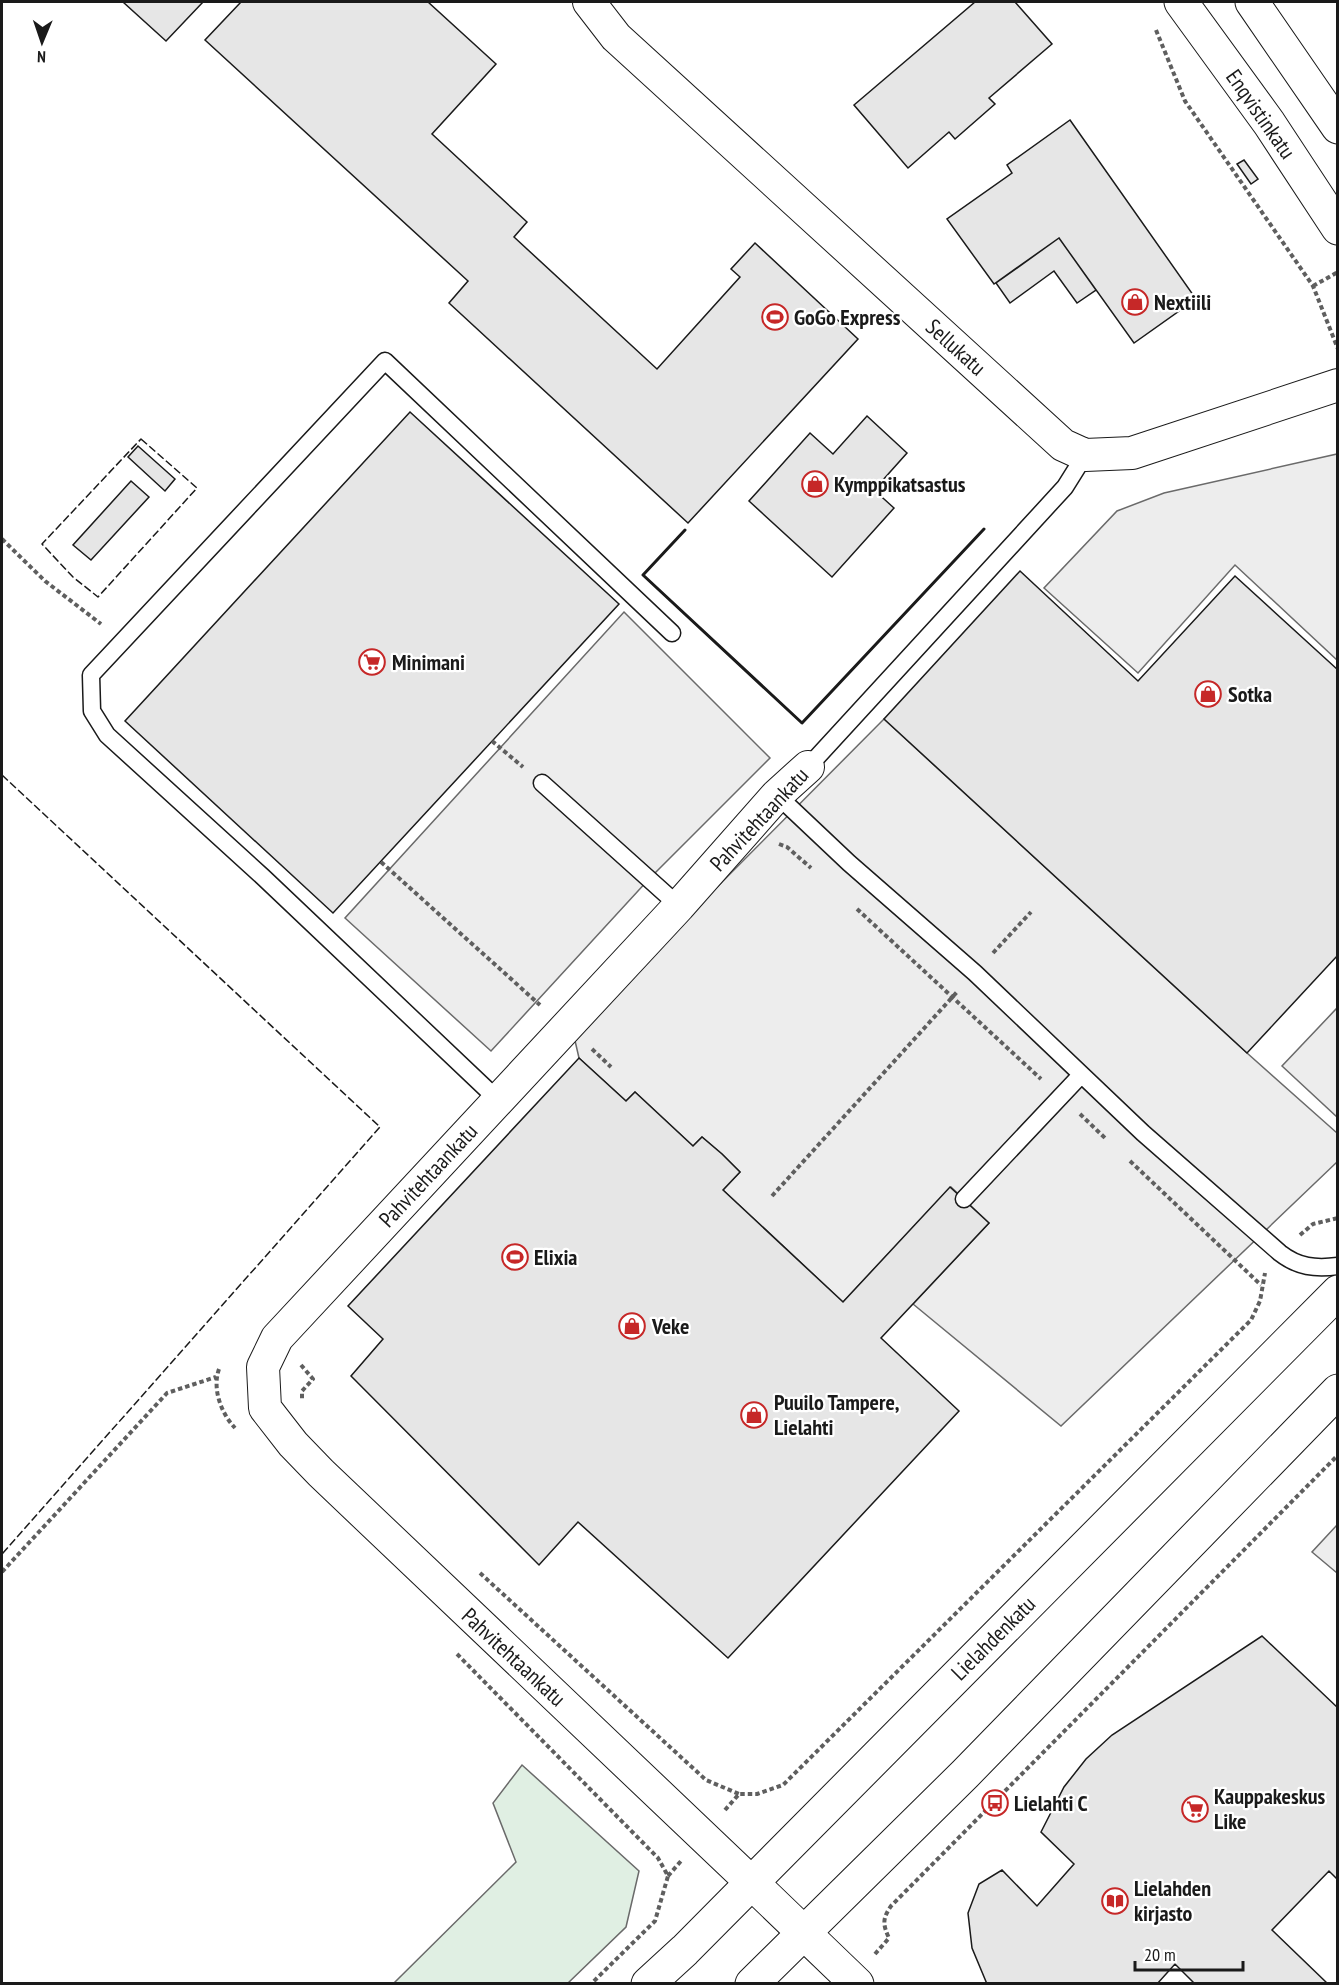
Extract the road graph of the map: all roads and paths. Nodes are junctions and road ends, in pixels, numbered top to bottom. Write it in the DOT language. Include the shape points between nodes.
graph roads {
  1 [pos="589,2"];
  2 [pos="1181,2"];
  3 [pos="1252,2"];
  4 [pos="1152,21"];
  5 [pos="1338,127"];
  6 [pos="1338,228"];
  7 [pos="1338,272"];
  8 [pos="1313,286"];
  9 [pos="1338,350"];
  10 [pos="1338,385"];
  11 [pos="1085,455"];
  12 [pos="2,539"];
  13 [pos="672,633"];
  14 [pos="122,640"];
  15 [pos="492,741"];
  16 [pos="808,767"];
  17 [pos="542,783"];
  18 [pos="777,795"];
  19 [pos="775,843"];
  20 [pos="381,862"];
  21 [pos="813,870"];
  22 [pos="848,901"];
  23 [pos="679,906"];
  24 [pos="1030,912"];
  25 [pos="975,973"];
  26 [pos="952,998"];
  27 [pos="566,1027"];
  28 [pos="611,1067"];
  29 [pos="1081,1075"];
  30 [pos="1060,1097"];
  31 [pos="498,1100"];
  32 [pos="1108,1140"];
  33 [pos="1123,1155"];
  34 [pos="772,1196"];
  35 [pos="964,1199"];
  36 [pos="1338,1218"];
  37 [pos="1280,1253"];
  38 [pos="1338,1266"];
  39 [pos="1261,1285"];
  40 [pos="1338,1292"];
  41 [pos="277,1338"];
  42 [pos="219,1369"];
  43 [pos="216,1377"];
  44 [pos="1338,1391"];
  45 [pos="302,1406"];
  46 [pos="238,1431"];
  47 [pos="1338,1455"];
  48 [pos="472,1566"];
  49 [pos="2,1572"];
  50 [pos="457,1653"];
  51 [pos="739,1794"];
  52 [pos="703,1835"];
  53 [pos="668,1876"];
  54 [pos="752,1882"];
  55 [pos="804,1932"];
  56 [pos="890,1938"];
  57 [pos="591,1983"];
  58 [pos="648,1983"];
  59 [pos="752,1983"];
  60 [pos="857,1983"];
  1 -- 11 [label="street, Sellukatu" via="616,37 829,232 1063,445"];
  2 -- 6 [label="main road, Enqvistinkatu" via="1269,123"];
  3 -- 5 [label="main road"];
  4 -- 8 [label="path" via="1185,102"];
  7 -- 8 [label="path"];
  8 -- 9 [label="path"];
  10 -- 11 [label="street" via="1132,453"];
  11 -- 16 [label="lane, Pahvitehtaankatu" via="1065,487"];
  12 -- 14 [label="path" via="45,581"];
  13 -- 14 [label="lane" via="385,361"];
  14 -- 31 [label="lane" via="91,675 92,711 107,735"];
  15 -- 17 [label="path"];
  16 -- 18 [label="street, Pahvitehtaankatu"];
  17 -- 23 [label="lane"];
  18 -- 23 [label="street, Pahvitehtaankatu"];
  18 -- 25 [label="lane"];
  19 -- 21 [label="path" via="787,847"];
  20 -- 27 [label="path"];
  22 -- 26 [label="path"];
  23 -- 27 [label="street, Pahvitehtaankatu"];
  24 -- 25 [label="path"];
  25 -- 26 [label="path"];
  25 -- 29 [label="lane"];
  26 -- 30 [label="path"];
  26 -- 34 [label="path"];
  27 -- 28 [label="path"];
  27 -- 31 [label="street, Pahvitehtaankatu"];
  29 -- 30 [label="lane"];
  29 -- 37 [label="lane"];
  30 -- 32 [label="path"];
  30 -- 35 [label="lane"];
  31 -- 41 [label="street, Pahvitehtaankatu"];
  33 -- 39 [label="path"];
  36 -- 37 [label="path" via="1312,1224"];
  37 -- 38 [label="lane" via="1292,1262 1315,1269"];
  37 -- 39 [label="path" via="1266,1268"];
  39 -- 51 [label="path" via="1260,1301 1251,1320 783,1785 757,1794"];
  40 -- 54 [label="main road, Lielahdenkatu"];
  41 -- 45 [label="path" via="313,1379 302,1391"];
  41 -- 52 [label="street, Pahvitehtaankatu" via="263,1367 265,1408 292,1444"];
  42 -- 43 [label="path"];
  43 -- 46 [label="path" via="218,1400"];
  43 -- 49 [label="path" via="167,1393"];
  44 -- 55 [label="main road" via="965,1774"];
  47 -- 56 [label="path" via="891,1906 883,1925"];
  48 -- 51 [label="path" via="706,1780"];
  50 -- 53 [label="path" via="658,1858"];
  51 -- 52 [label="path"];
  52 -- 53 [label="path"];
  52 -- 54 [label="street, Pahvitehtaankatu"];
  53 -- 57 [label="path" via="655,1920"];
  54 -- 55 [label="main road"];
  54 -- 58 [label="main road, Lielahdenkatu"];
  55 -- 59 [label="main road"];
  55 -- 60 [label="main road"];
}
